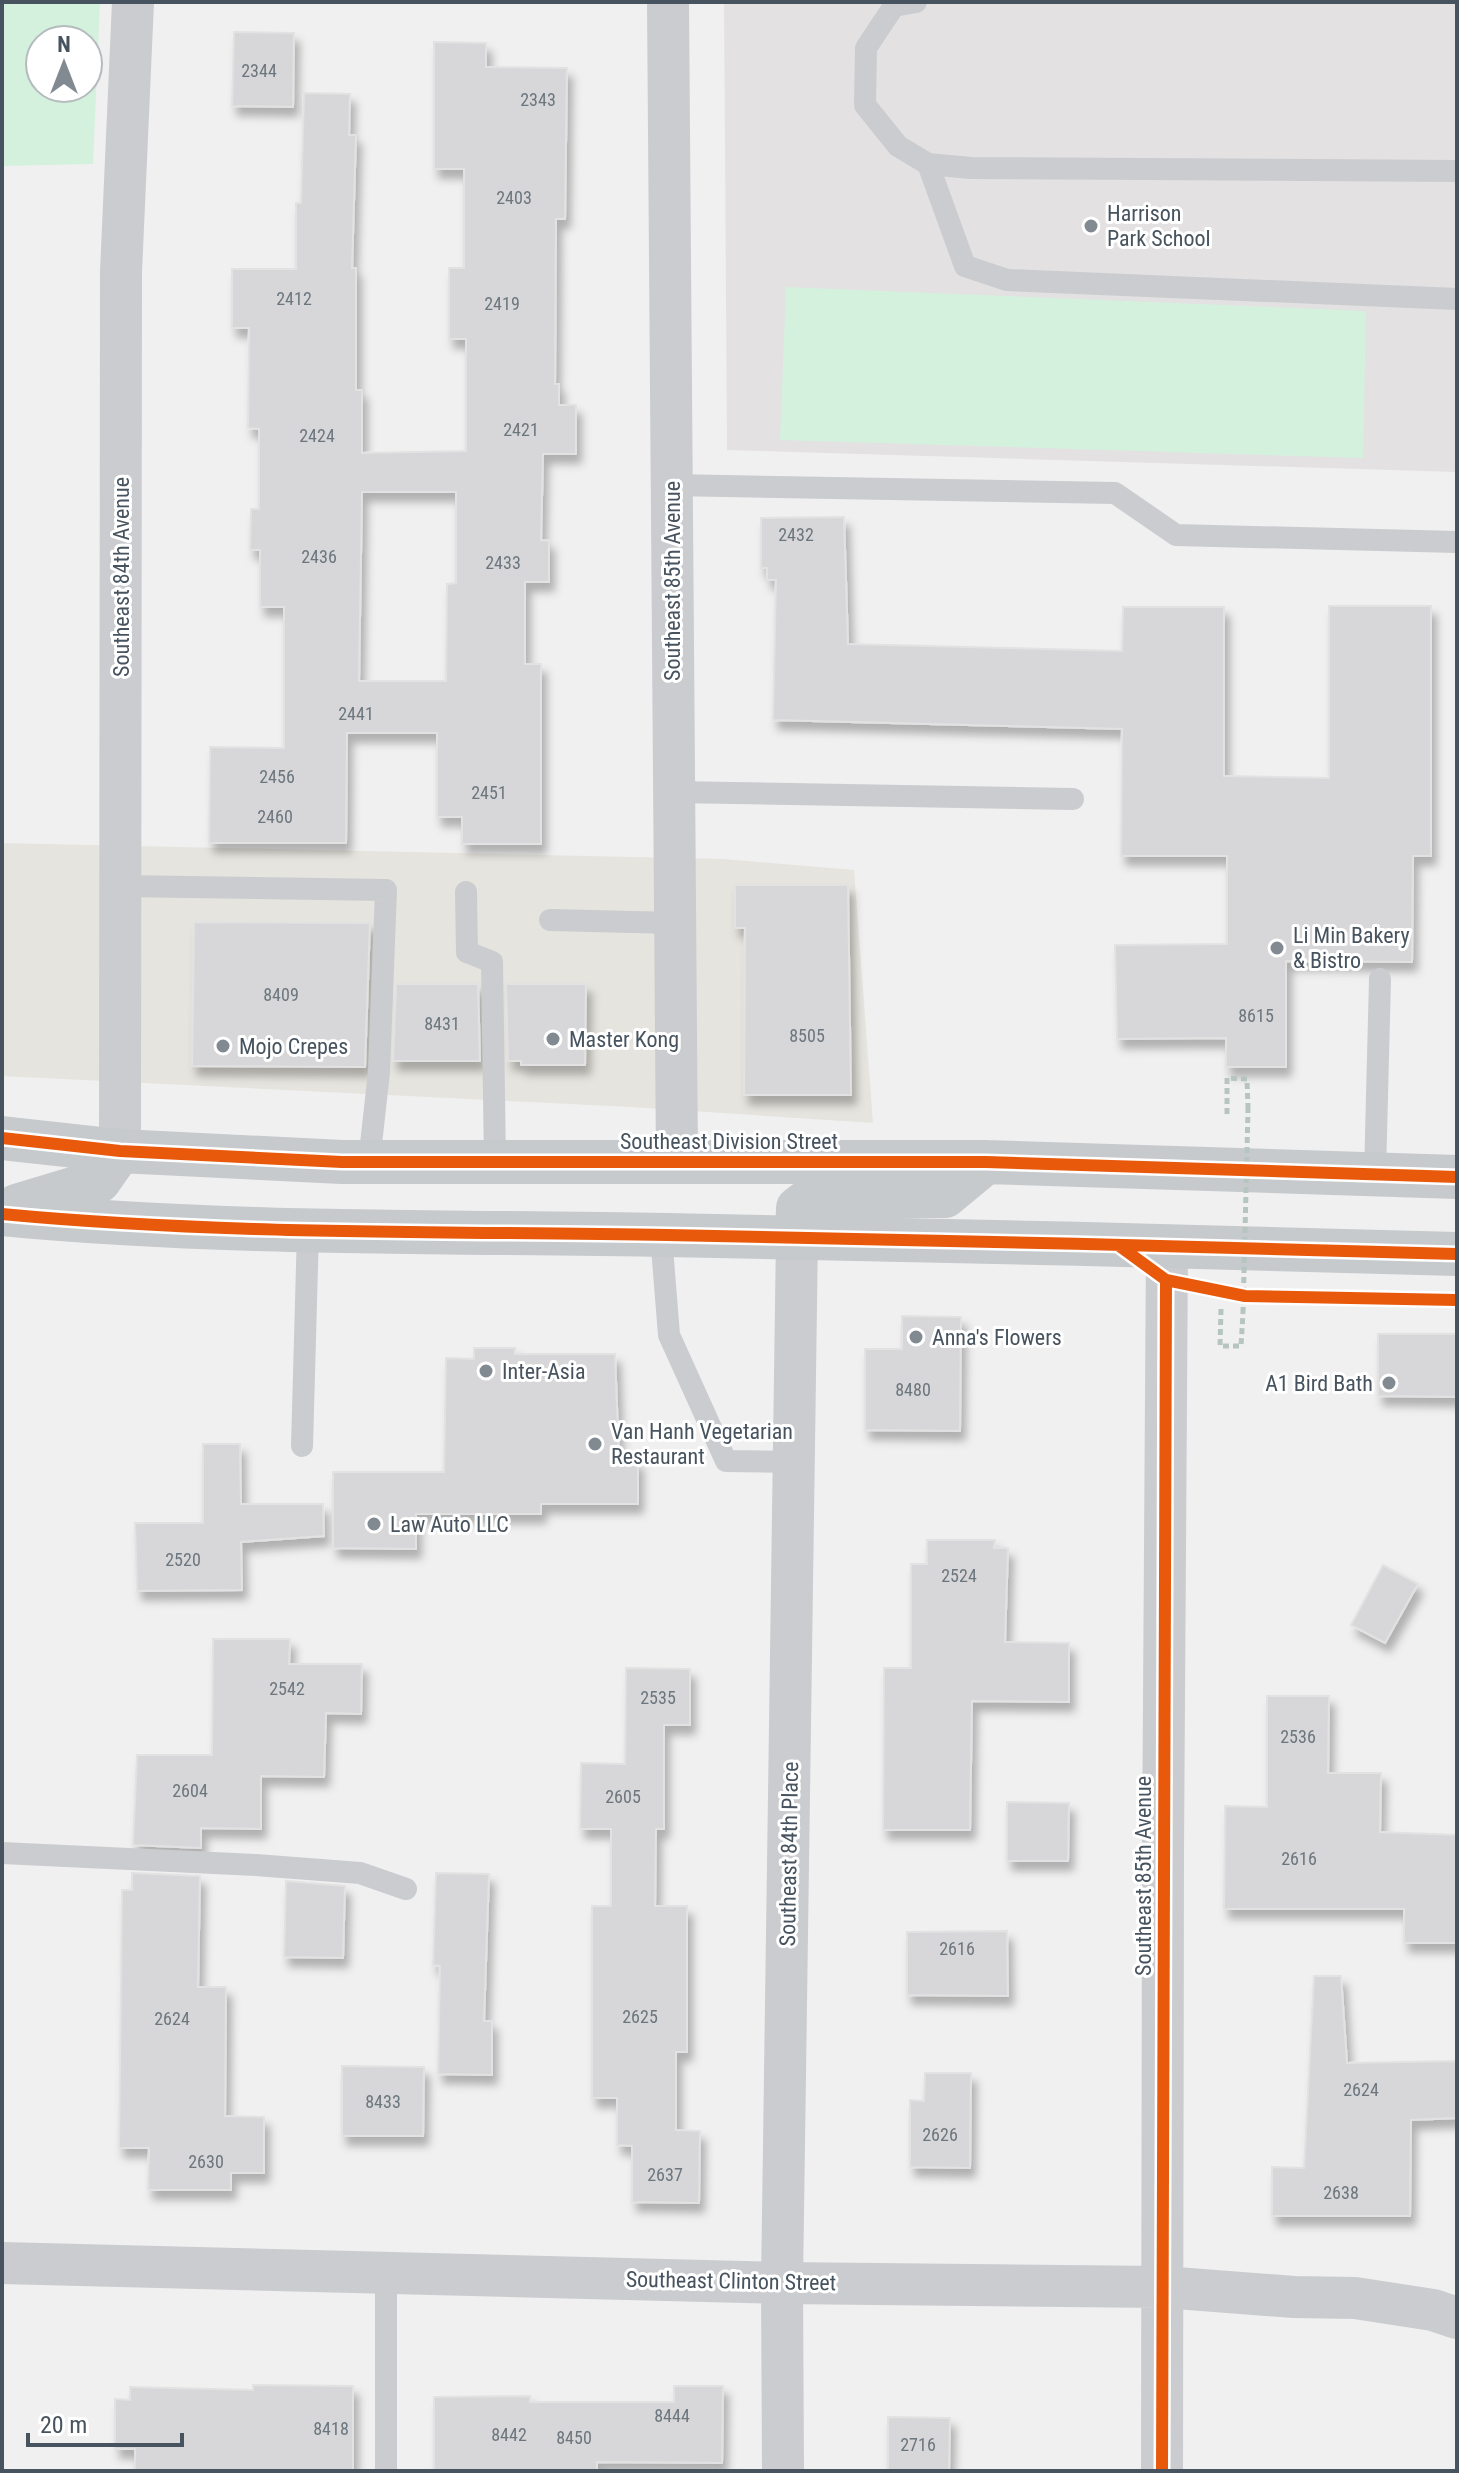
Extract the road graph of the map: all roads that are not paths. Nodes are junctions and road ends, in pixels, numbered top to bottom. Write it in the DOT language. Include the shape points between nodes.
graph roads {
  1 [pos="133,2"];
  2 [pos="668,2"];
  3 [pos="916,2"];
  4 [pos="928,164"];
  5 [pos="1457,171"];
  6 [pos="1457,299"];
  7 [pos="671,485"];
  8 [pos="1457,542"];
  9 [pos="674,792"];
  10 [pos="1073,799"];
  11 [pos="121,886"];
  12 [pos="466,892"];
  13 [pos="550,920"];
  14 [pos="674,923"];
  15 [pos="1380,979"];
  16 [pos="2,1138"];
  17 [pos="120,1151"];
  18 [pos="495,1161"];
  19 [pos="677,1161"];
  20 [pos="369,1162"];
  21 [pos="986,1162"];
  22 [pos="1375,1174"];
  23 [pos="1457,1177"];
  24 [pos="2,1212"];
  25 [pos="308,1230"];
  26 [pos="661,1235"];
  27 [pos="797,1236"];
  28 [pos="1457,1254"];
  29 [pos="1167,1263"];
  30 [pos="302,1446"];
  31 [pos="795,1462"];
  32 [pos="2,1853"];
  33 [pos="406,1889"];
  34 [pos="2,2263"];
  35 [pos="386,2272"];
  36 [pos="782,2283"];
  37 [pos="1163,2287"];
  38 [pos="1457,2318"];
  39 [pos="386,2471"];
  40 [pos="783,2471"];
  41 [pos="1162,2471"];
  1 -- 11 [label="street, Southeast 84th Avenue" via="121,272"];
  2 -- 7 [label="street, Southeast 85th Avenue"];
  3 -- 4 [label="lane" via="894,6 866,48 865,105 898,146"];
  4 -- 5 [label="lane"];
  4 -- 6 [label="lane" via="965,266 1007,280"];
  7 -- 8 [label="lane" via="1115,493 1176,535"];
  7 -- 9 [label="street, Southeast 85th Avenue"];
  9 -- 10 [label="lane"];
  9 -- 14 [label="street, Southeast 85th Avenue"];
  11 -- 17 [label="street, Southeast 84th Avenue"];
  11 -- 20 [label="lane" via="386,890 379,1072"];
  12 -- 18 [label="lane" via="467,952 492,962"];
  13 -- 14 [label="lane"];
  14 -- 19 [label="street, Southeast 85th Avenue"];
  15 -- 22 [label="lane"];
  16 -- 17 [label="main road, Southeast Division Street"];
  17 -- 20 [label="main road, Southeast Division Street"];
  17 -- 24 [label="main road" via="99,1181"];
  18 -- 19 [label="main road, Southeast Division Street"];
  18 -- 20 [label="main road, Southeast Division Street"];
  19 -- 21 [label="main road, Southeast Division Street"];
  21 -- 22 [label="main road, Southeast Division Street"];
  21 -- 27 [label="main road" via="945,1196 810,1199 798,1208"];
  22 -- 23 [label="main road, Southeast Division Street"];
  24 -- 25 [label="main road" via="99,1223"];
  25 -- 26 [label="main road"];
  25 -- 30 [label="lane"];
  26 -- 27 [label="main road"];
  26 -- 31 [label="lane" via="669,1335 726,1461"];
  27 -- 29 [label="main road"];
  27 -- 31 [label="street, Southeast 84th Place"];
  28 -- 29 [label="main road"];
  29 -- 37 [label="street, Southeast 85th Avenue"];
  31 -- 36 [label="street, Southeast 84th Place"];
  32 -- 33 [label="lane" via="360,1873"];
  34 -- 35 [label="street, Southeast Clinton Street"];
  35 -- 36 [label="street, Southeast Clinton Street"];
  35 -- 39 [label="lane"];
  36 -- 37 [label="street, Southeast Clinton Street"];
  36 -- 40 [label="street, Southeast 84th Place"];
  37 -- 38 [label="street, Southeast Clinton Street" via="1355,2298"];
  37 -- 41 [label="street, Southeast 85th Avenue"];
}
